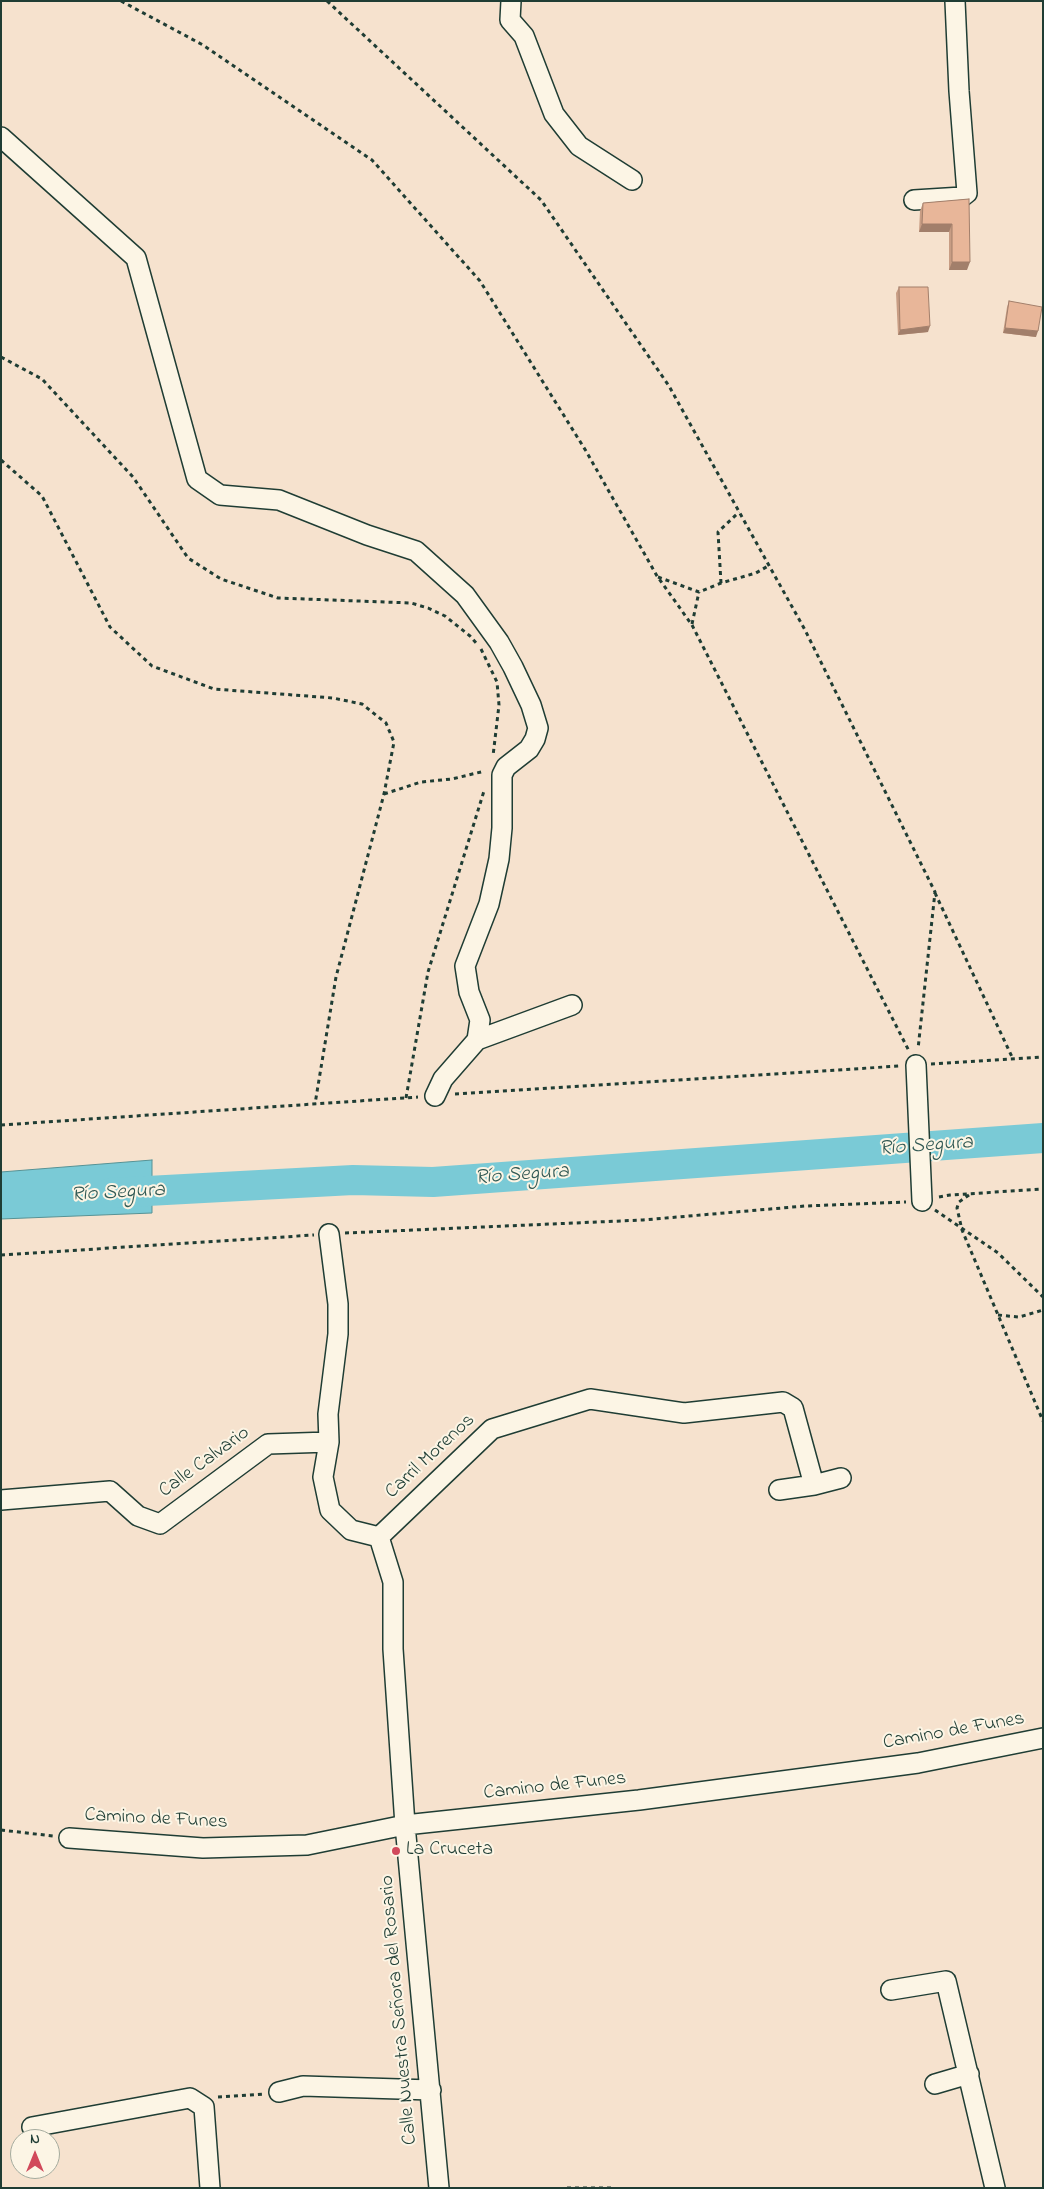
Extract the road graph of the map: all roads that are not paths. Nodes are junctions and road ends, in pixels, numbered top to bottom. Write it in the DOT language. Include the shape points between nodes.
graph roads {
  1 [pos="511,1"];
  2 [pos="955,1"];
  3 [pos="1,138"];
  4 [pos="632,180"];
  5 [pos="914,200"];
  6 [pos="572,1005"];
  7 [pos="477,1040"];
  8 [pos="916,1065"];
  9 [pos="435,1096"];
  10 [pos="922,1201"];
  11 [pos="329,1234"];
  12 [pos="329,1442"];
  13 [pos="842,1478"];
  14 [pos="814,1485"];
  15 [pos="779,1490"];
  16 [pos="1,1500"];
  17 [pos="379,1537"];
  18 [pos="1043,1738"];
  19 [pos="405,1825"];
  20 [pos="69,1838"];
  21 [pos="891,1990"];
  22 [pos="969,2074"];
  23 [pos="935,2084"];
  24 [pos="431,2090"];
  25 [pos="279,2092"];
  26 [pos="32,2127"];
  27 [pos="210,2188"];
  28 [pos="438,2188"];
  29 [pos="995,2188"];
  1 -- 4 [label="street" via="510,20 524,36 554,114 579,146"];
  2 -- 5 [label="street" via="967,193 962,197"];
  3 -- 7 [label="street" via="136,258 197,479 220,495 279,500 416,551 465,595 499,642 531,705 538,728 529,749 498,769 502,775 502,828 494,883 465,966 469,992 480,1020"];
  6 -- 7 [label="street"];
  7 -- 9 [label="street" via="443,1079"];
  8 -- 10 [label="street"];
  11 -- 12 [label="street" via="338,1304 338,1334 328,1414"];
  12 -- 16 [label="street, Calle Calvario" via="268,1444 160,1524 138,1516 110,1491"];
  12 -- 17 [label="street" via="323,1477 330,1510 351,1530"];
  13 -- 14 [label="street"];
  14 -- 15 [label="street"];
  14 -- 17 [label="street, Carril Morenos" via="793,1408 783,1402 684,1413 590,1399 492,1428"];
  17 -- 19 [label="street, Calle Nuestra Señora del Rosario" via="393,1582 393,1649"];
  18 -- 19 [label="street, Camino de Funes" via="918,1763 639,1800"];
  19 -- 20 [label="street, Camino de Funes" via="307,1845 203,1848"];
  19 -- 24 [label="street, Calle Nuestra Señora del Rosario"];
  21 -- 22 [label="street" via="946,1981"];
  22 -- 23 [label="street"];
  22 -- 29 [label="street"];
  24 -- 25 [label="street" via="303,2086"];
  24 -- 28 [label="street, Calle Nuestra Señora del Rosario"];
  26 -- 27 [label="street" via="190,2098 204,2107"];
}
